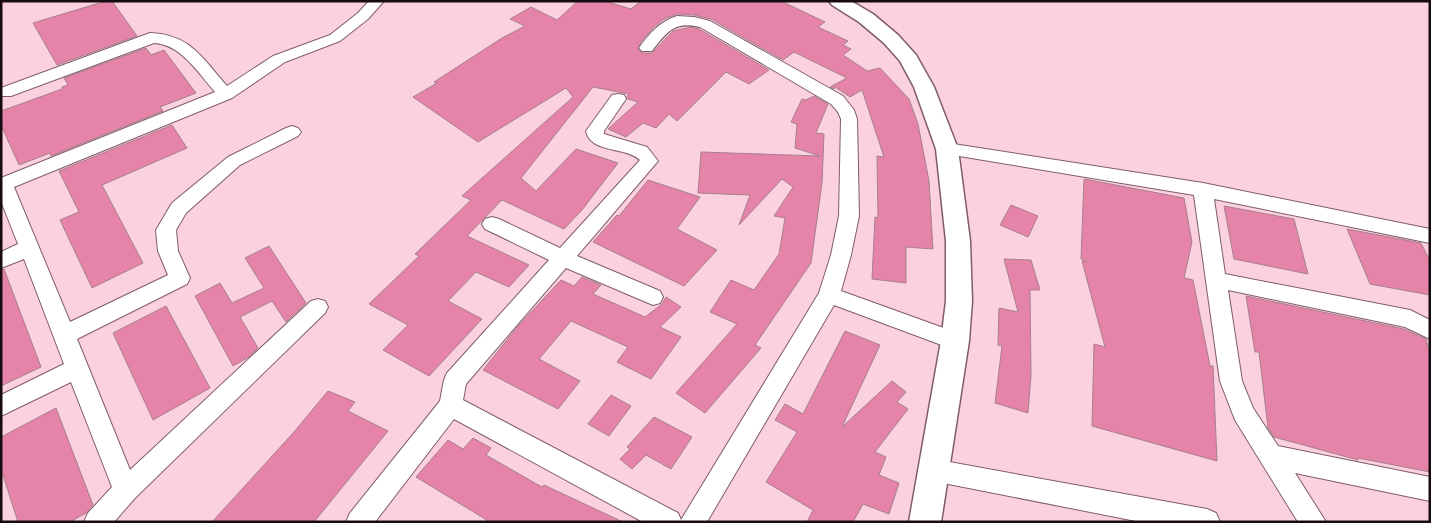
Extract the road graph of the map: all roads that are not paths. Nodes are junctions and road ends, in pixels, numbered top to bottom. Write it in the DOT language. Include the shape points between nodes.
graph roads {
  1 [pos="377,1"];
  2 [pos="838,1"];
  3 [pos="647,48"];
  4 [pos="5,92"];
  5 [pos="226,94"];
  6 [pos="618,99"];
  7 [pos="292,132"];
  8 [pos="947,149"];
  9 [pos="2,184"];
  10 [pos="1203,190"];
  11 [pos="492,224"];
  12 [pos="1430,236"];
  13 [pos="29,248"];
  14 [pos="563,258"];
  15 [pos="1,260"];
  16 [pos="1216,280"];
  17 [pos="829,295"];
  18 [pos="652,297"];
  19 [pos="318,307"];
  20 [pos="1430,330"];
  21 [pos="64,335"];
  22 [pos="955,341"];
  23 [pos="77,368"];
  24 [pos="451,405"];
  25 [pos="1,406"];
  26 [pos="1270,456"];
  27 [pos="933,470"];
  28 [pos="1430,489"];
  29 [pos="126,490"];
  30 [pos="97,522"];
  31 [pos="359,522"];
  32 [pos="669,522"];
  33 [pos="693,522"];
  34 [pos="925,522"];
  35 [pos="1207,522"];
  36 [pos="1313,522"];
  1 -- 5 [label="street" via="335,38 279,59"];
  2 -- 8 [label="street" via="866,18 909,59 924,87"];
  3 -- 17 [label="street" via="666,25 678,20 704,24 837,100 846,110 849,119 848,216 842,255"];
  4 -- 5 [label="street" via="150,38 160,38 182,46"];
  5 -- 9 [label="street"];
  6 -- 14 [label="street" via="596,136 600,140 640,150 649,161"];
  7 -- 21 [label="street" via="234,161 179,208 166,230 168,251 180,278"];
  8 -- 10 [label="street"];
  8 -- 22 [label="street" via="958,241 959,301"];
  9 -- 13 [label="street"];
  10 -- 12 [label="street"];
  10 -- 16 [label="street"];
  11 -- 14 [label="street"];
  13 -- 15 [label="street"];
  13 -- 21 [label="street"];
  14 -- 18 [label="street"];
  14 -- 24 [label="street" via="455,380"];
  16 -- 20 [label="street" via="1410,320"];
  16 -- 26 [label="street" via="1231,381 1244,413"];
  17 -- 22 [label="street"];
  17 -- 33 [label="street"];
  19 -- 29 [label="street"];
  21 -- 23 [label="street"];
  22 -- 27 [label="street"];
  23 -- 25 [label="street"];
  23 -- 29 [label="street"];
  24 -- 31 [label="street"];
  24 -- 32 [label="street"];
  26 -- 28 [label="street"];
  26 -- 36 [label="street"];
  27 -- 34 [label="street"];
  27 -- 35 [label="street"];
  29 -- 30 [label="street"];
}
